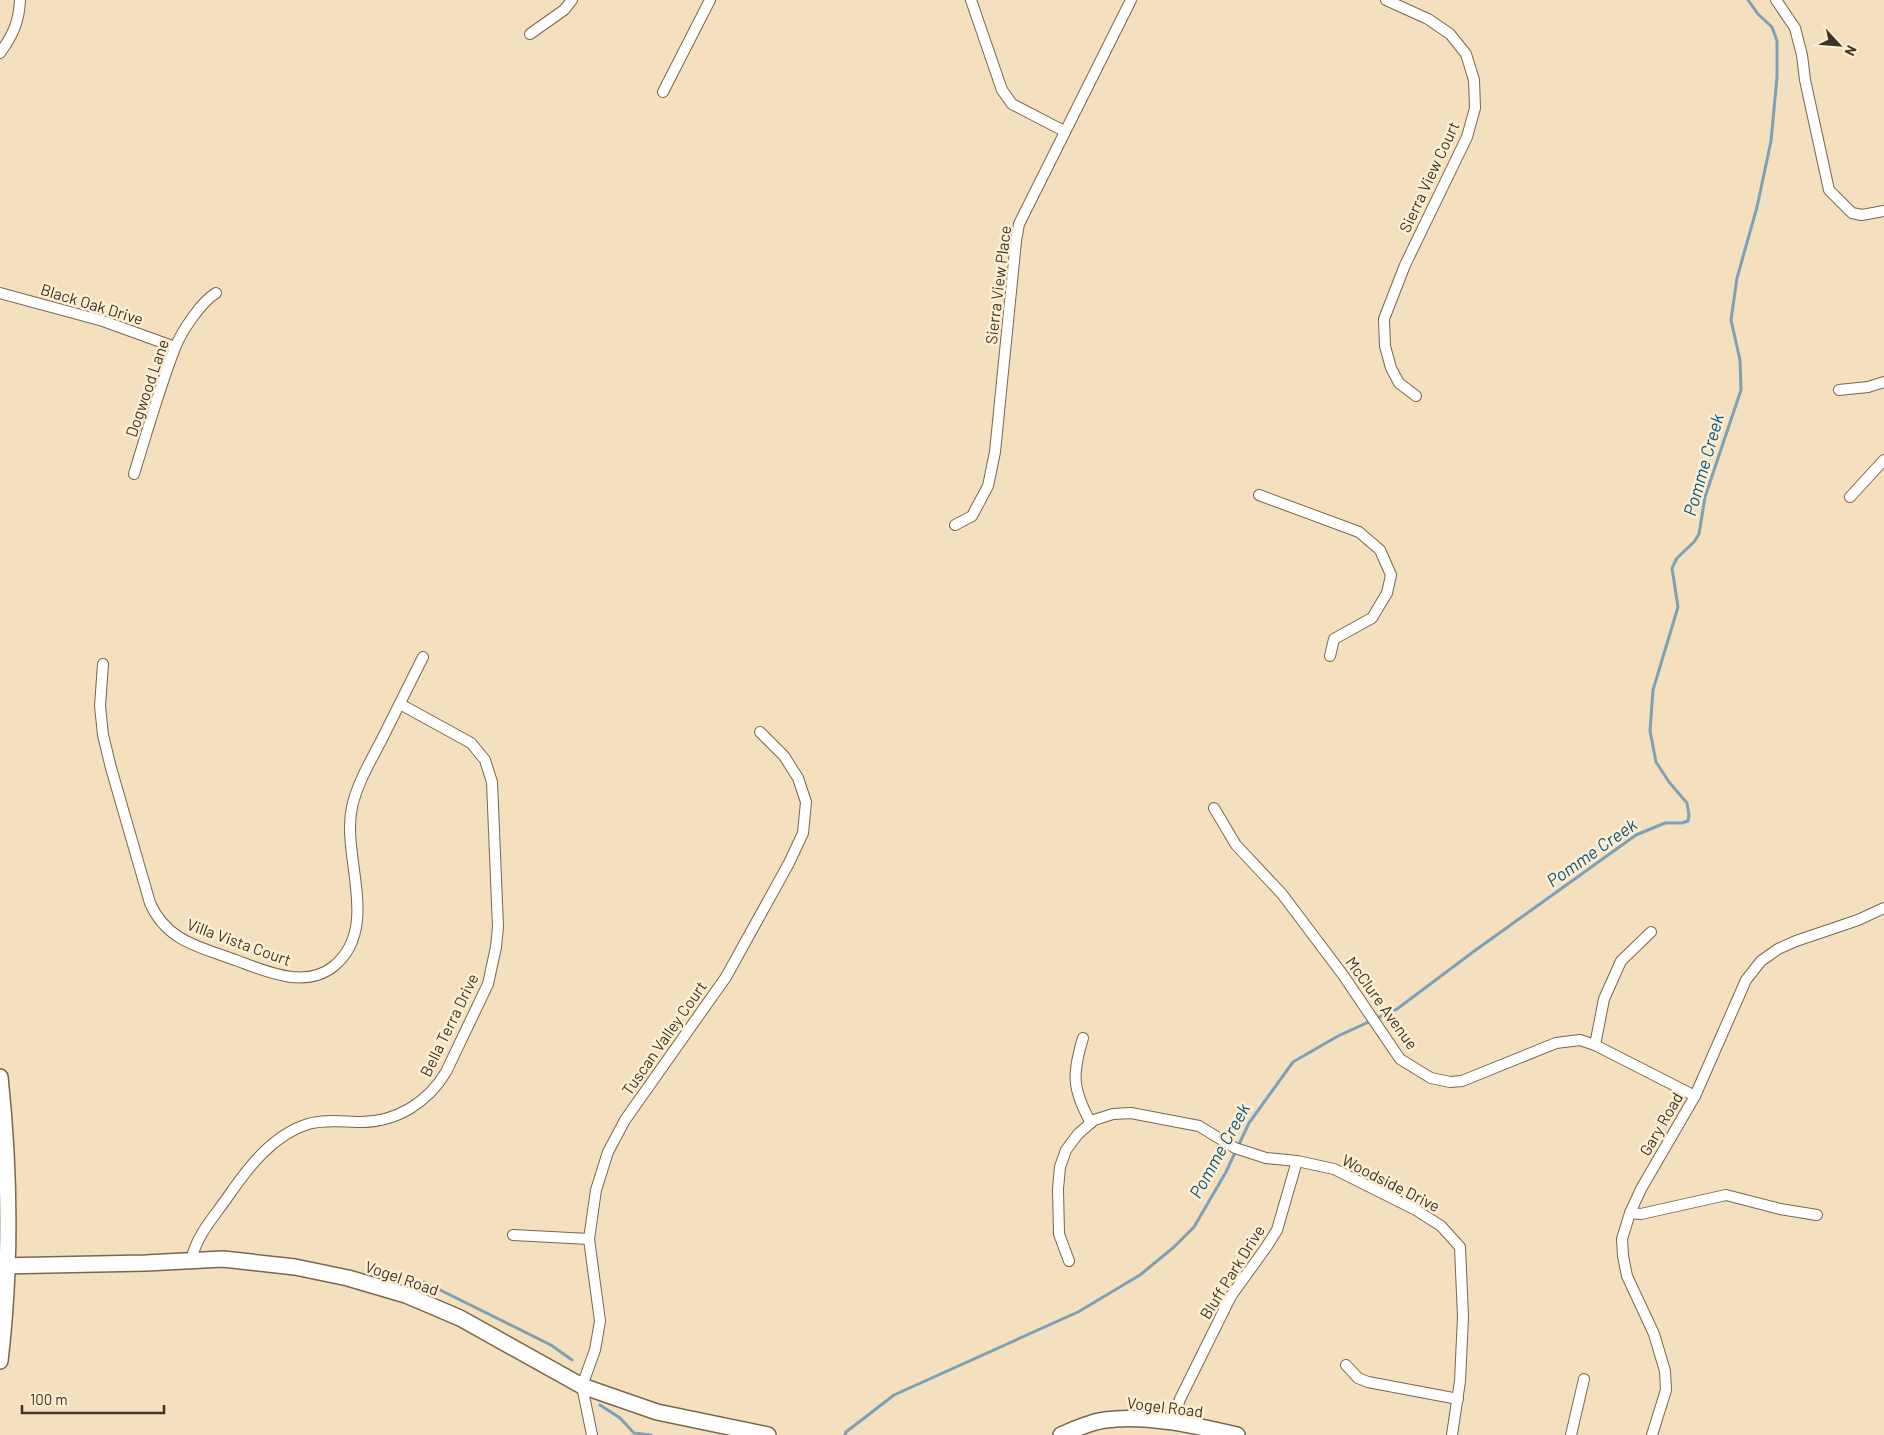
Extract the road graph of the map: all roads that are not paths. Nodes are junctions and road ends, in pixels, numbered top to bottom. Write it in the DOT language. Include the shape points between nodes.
graph roads {
  1 [pos="20,0"];
  2 [pos="572,0"];
  3 [pos="710,0"];
  4 [pos="971,0"];
  5 [pos="1131,0"];
  6 [pos="1386,0"];
  7 [pos="1776,0"];
  8 [pos="530,34"];
  9 [pos="0,53"];
  10 [pos="663,92"];
  11 [pos="1064,131"];
  12 [pos="1884,211"];
  13 [pos="0,293"];
  14 [pos="216,294"];
  15 [pos="175,347"];
  16 [pos="1884,382"];
  17 [pos="1839,390"];
  18 [pos="1416,396"];
  19 [pos="1884,460"];
  20 [pos="134,474"];
  21 [pos="1259,495"];
  22 [pos="1850,497"];
  23 [pos="955,526"];
  24 [pos="1330,656"];
  25 [pos="423,657"];
  26 [pos="103,664"];
  27 [pos="400,704"];
  28 [pos="760,732"];
  29 [pos="1214,808"];
  30 [pos="1884,908"];
  31 [pos="1651,932"];
  32 [pos="1083,1038"];
  33 [pos="1595,1045"];
  34 [pos="0,1077"];
  35 [pos="1695,1096"];
  36 [pos="1091,1123"];
  37 [pos="1297,1161"];
  38 [pos="1630,1213"];
  39 [pos="1817,1215"];
  40 [pos="513,1235"];
  41 [pos="589,1239"];
  42 [pos="191,1260"];
  43 [pos="1069,1260"];
  44 [pos="4,1266"];
  45 [pos="0,1361"];
  46 [pos="1346,1365"];
  47 [pos="1584,1379"];
  48 [pos="582,1386"];
  49 [pos="1458,1399"];
  50 [pos="1172,1423"];
  51 [pos="761,1434"];
  52 [pos="592,1435"];
  53 [pos="1061,1435"];
  54 [pos="1237,1435"];
  55 [pos="1452,1435"];
  56 [pos="1571,1435"];
  57 [pos="1652,1435"];
  1 -- 9 [label="street" via="19,16 12,35"];
  2 -- 8 [label="street" via="564,10"];
  3 -- 10 [label="street"];
  4 -- 11 [label="street" via="1002,90 1012,104"];
  5 -- 11 [label="street, Sierra View Place"];
  6 -- 18 [label="street, Sierra View Court" via="1428,18 1450,34 1466,54 1474,80 1475,108 1467,137 1405,264 1384,319 1391,368 1399,383"];
  7 -- 12 [label="street" via="1798,37 1829,190 1852,213 1862,215"];
  11 -- 23 [label="street, Sierra View Place" via="1019,224 996,452 988,486 972,516"];
  13 -- 15 [label="street, Black Oak Drive" via="103,321"];
  14 -- 15 [label="street, Dogwood Lane" via="208,298"];
  15 -- 20 [label="street, Dogwood Lane"];
  16 -- 17 [label="street"];
  19 -- 22 [label="street"];
  21 -- 24 [label="street" via="1359,532 1380,550 1391,575 1387,593 1372,618 1334,640"];
  25 -- 27 [label="street, Villa Vista Court"];
  26 -- 27 [label="street, Villa Vista Court" via="100,706 103,736 155,914 171,933 181,938 266,972 289,977 311,976 332,968 353,939 357,915 350,832 352,805"];
  27 -- 42 [label="street, Bella Terra Drive" via="471,742 490,770 498,927 488,984 446,1072 428,1096 392,1118 308,1124 284,1136 248,1168 202,1234"];
  28 -- 41 [label="street, Tuscan Valley Court" via="784,756 798,778 806,802 803,833 726,977 620,1128 608,1152 596,1190"];
  29 -- 33 [label="street, McClure Avenue" via="1236,846 1282,894 1400,1059 1414,1068 1431,1078 1462,1081 1556,1043 1580,1040"];
  30 -- 35 [label="street, Gary Road" via="1796,941 1762,961 1746,980"];
  31 -- 33 [label="street" via="1620,961 1604,999"];
  32 -- 36 [label="street" via="1077,1058 1076,1085 1080,1103"];
  33 -- 35 [label="street, McClure Avenue"];
  34 -- 44 [label="street" via="7,1182"];
  35 -- 38 [label="street, Gary Road"];
  36 -- 37 [label="street, Woodside Drive" via="1113,1114 1131,1113 1199,1126 1235,1148 1266,1158"];
  36 -- 43 [label="street, Woodside Drive" via="1066,1150 1060,1167 1059,1234"];
  37 -- 49 [label="street, Woodside Drive" via="1334,1169 1416,1210 1441,1226 1460,1247 1463,1317"];
  37 -- 50 [label="street, Bluff Park Drive" via="1276,1230 1232,1296 1180,1399"];
  38 -- 39 [label="street" via="1641,1214 1726,1195"];
  38 -- 57 [label="street, Gary Road" via="1622,1239 1622,1256 1627,1276 1662,1354 1665,1371 1666,1390"];
  40 -- 41 [label="street"];
  41 -- 48 [label="street, Tuscan Valley Court" via="600,1321 595,1350"];
  42 -- 44 [label="street, Vogel Road"];
  42 -- 48 [label="street, Vogel Road" via="223,1259 295,1266 406,1295 460,1318"];
  44 -- 45 [label="street"];
  46 -- 49 [label="street" via="1358,1378 1368,1382"];
  47 -- 56 [label="street"];
  48 -- 51 [label="street, Vogel Road" via="657,1412"];
  48 -- 52 [label="street"];
  49 -- 55 [label="street, Woodside Drive"];
  50 -- 53 [label="street, Vogel Road" via="1126,1418 1104,1420"];
  50 -- 54 [label="street, Vogel Road"];
}
